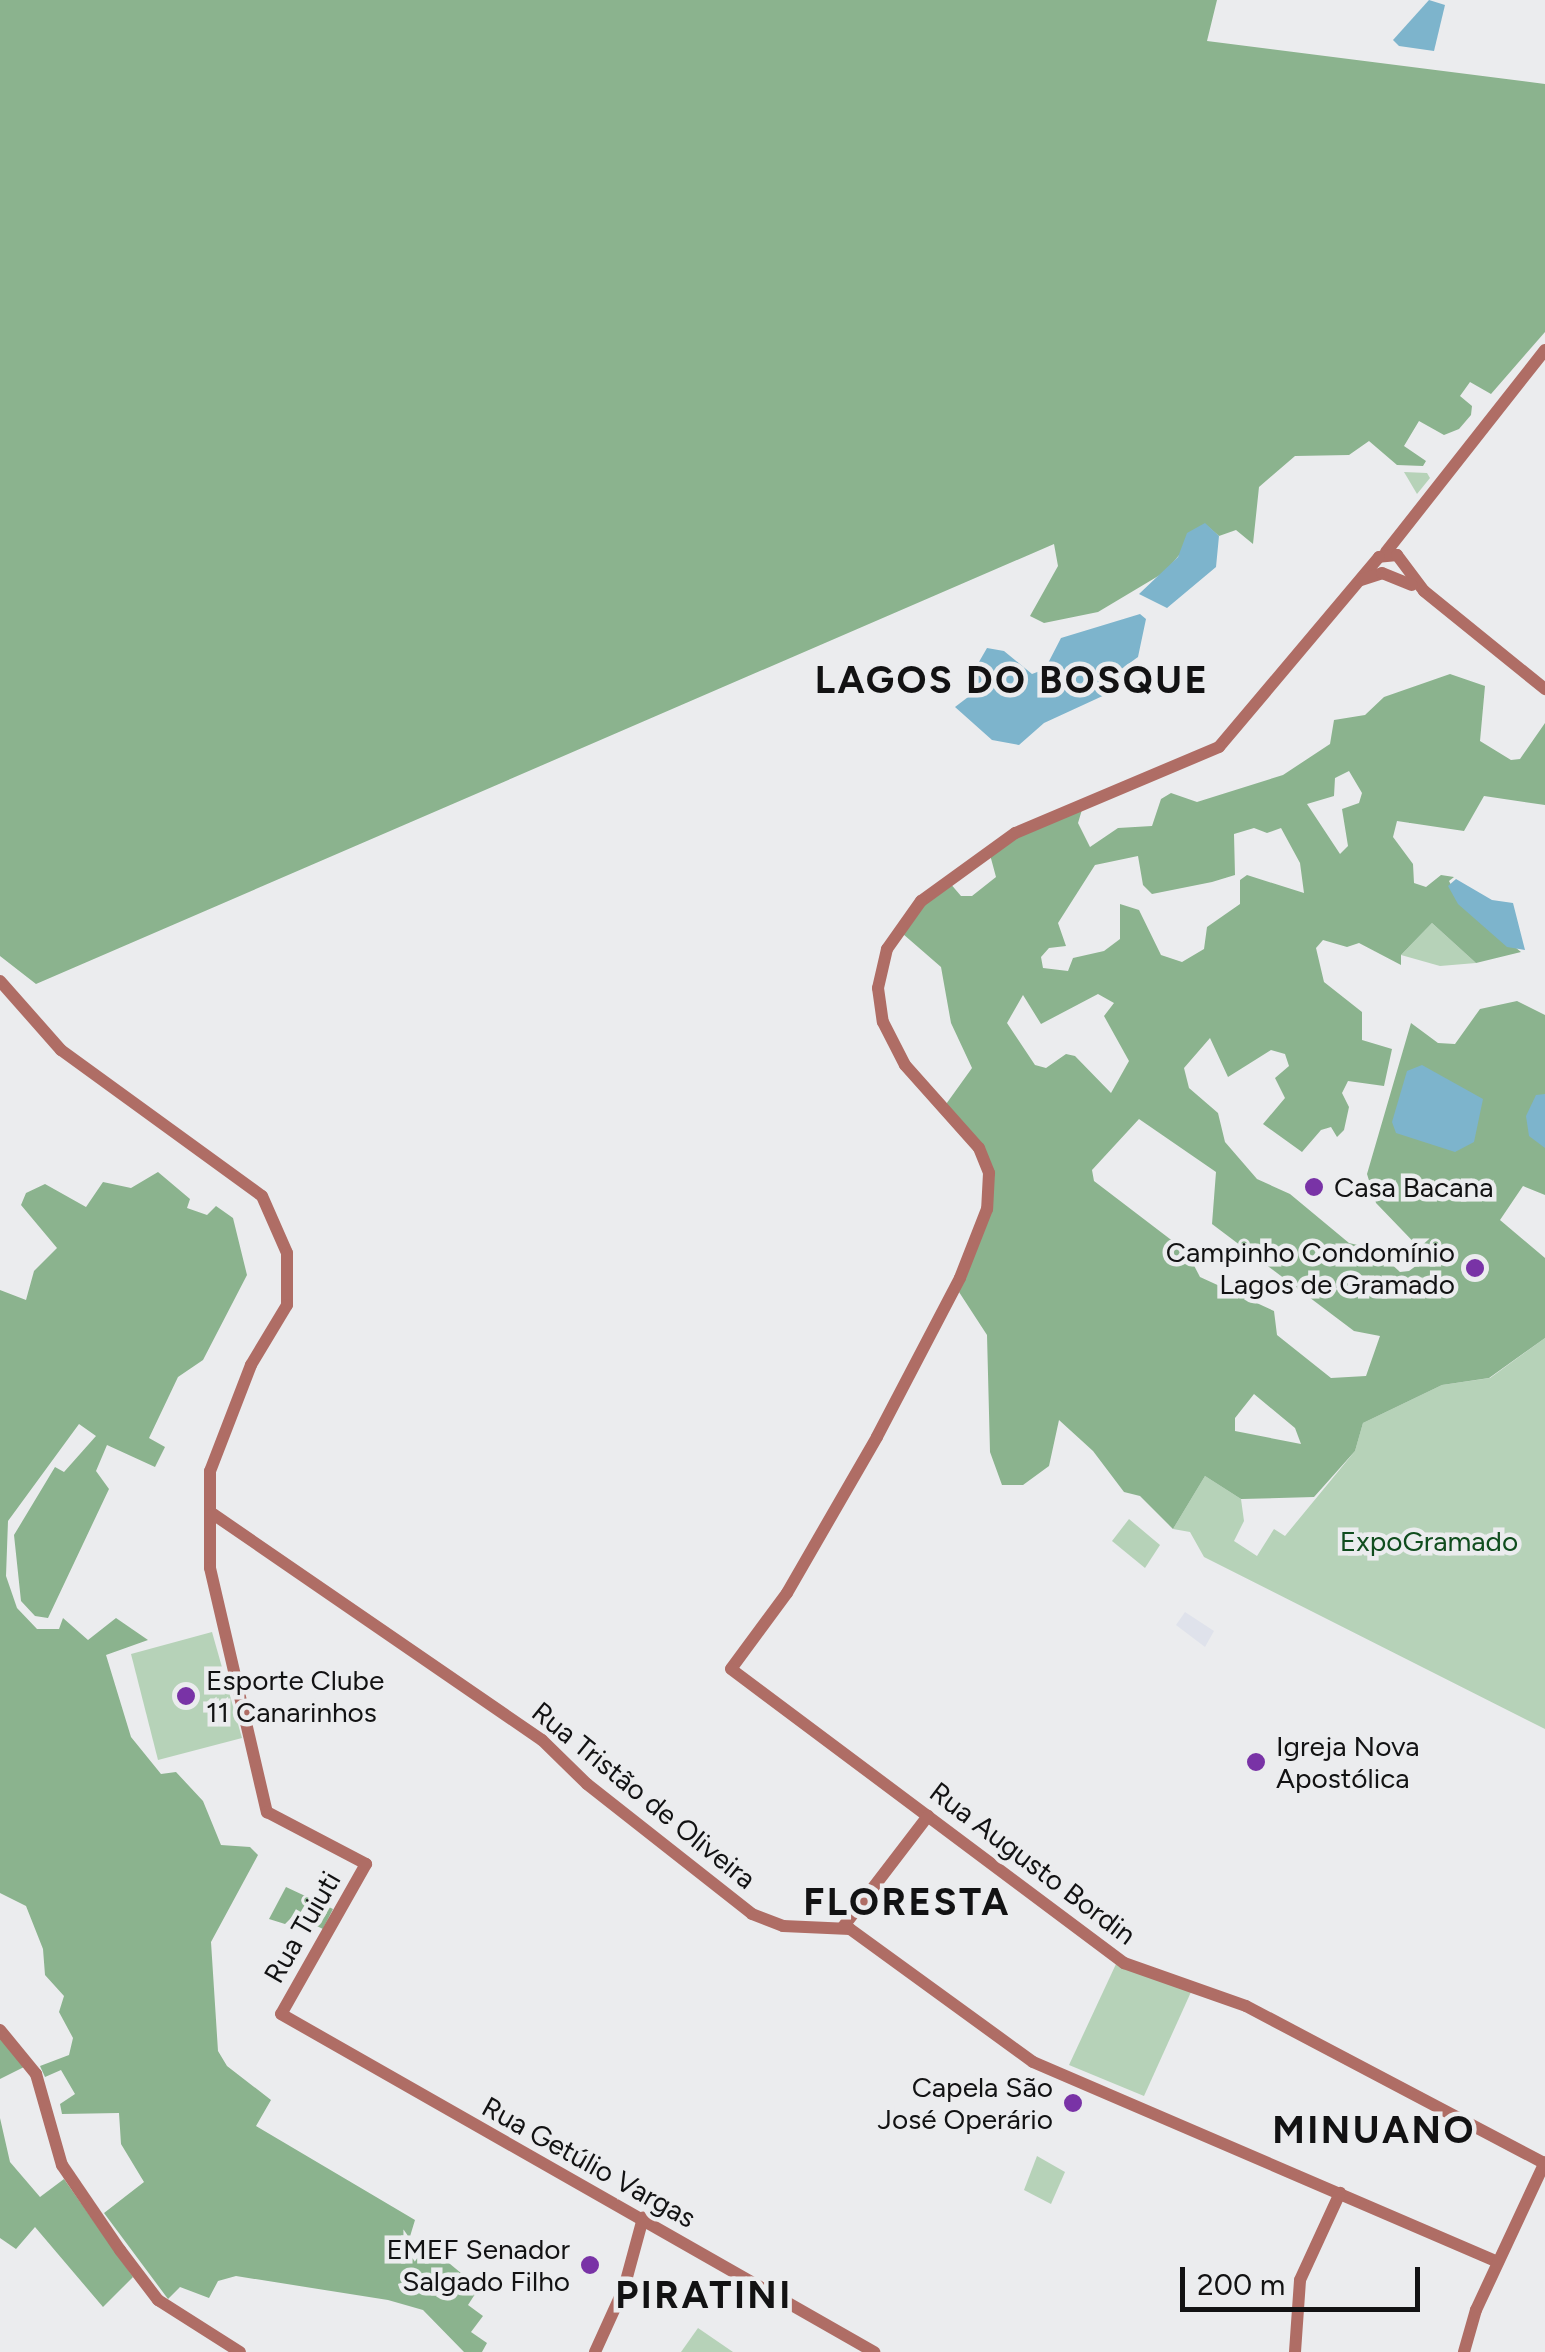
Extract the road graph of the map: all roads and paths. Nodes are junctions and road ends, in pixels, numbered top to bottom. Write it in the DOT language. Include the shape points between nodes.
graph roads {
  1 [pos="1545,350"];
  2 [pos="1412,498"];
  3 [pos="1409,520"];
  4 [pos="1389,564"];
  5 [pos="1545,689"];
  6 [pos="0,981"];
  7 [pos="213,1514"];
  8 [pos="928,1816"];
  9 [pos="843,1927"];
  10 [pos="281,2014"];
  11 [pos="0,2030"];
  12 [pos="1545,2163"];
  13 [pos="1340,2193"];
  14 [pos="644,2218"];
  15 [pos="1498,2262"];
  16 [pos="240,2352"];
  17 [pos="595,2352"];
  18 [pos="874,2352"];
  19 [pos="1295,2352"];
  20 [pos="1464,2352"];
  1 -- 3 [label="street"];
  2 -- 3 [label="street"];
  3 -- 4 [label="street"];
  4 -- 5 [label="street"];
  4 -- 8 [label="street, Rua Augusto Bordin" via="1359,581 1220,747 1014,833 921,901 887,948 878,988 884,1022 905,1065 979,1148 988,1173 987,1209 960,1278 877,1437 786,1593 731,1669"];
  6 -- 7 [label="street" via="62,1050 262,1196 278,1225 290,1297 251,1365 214,1458"];
  7 -- 9 [label="street, Rua Tristão de Oliveira" via="542,1740 740,1907 783,1926"];
  7 -- 10 [label="street, Rua Tuiuti" via="212,1587 265,1807 279,1822 366,1864"];
  8 -- 9 [label="street"];
  8 -- 12 [label="street, Rua Augusto Bordin" via="1124,1963 1246,2006"];
  9 -- 13 [label="street" via="1033,2062"];
  10 -- 14 [label="street, Rua Getúlio Vargas"];
  11 -- 16 [label="street" via="36,2074 54,2147 76,2190 158,2300"];
  12 -- 15 [label="street"];
  13 -- 15 [label="street"];
  13 -- 19 [label="street" via="1300,2280"];
  14 -- 17 [label="street"];
  14 -- 18 [label="street, Rua Getúlio Vargas"];
  15 -- 20 [label="street"];
}
